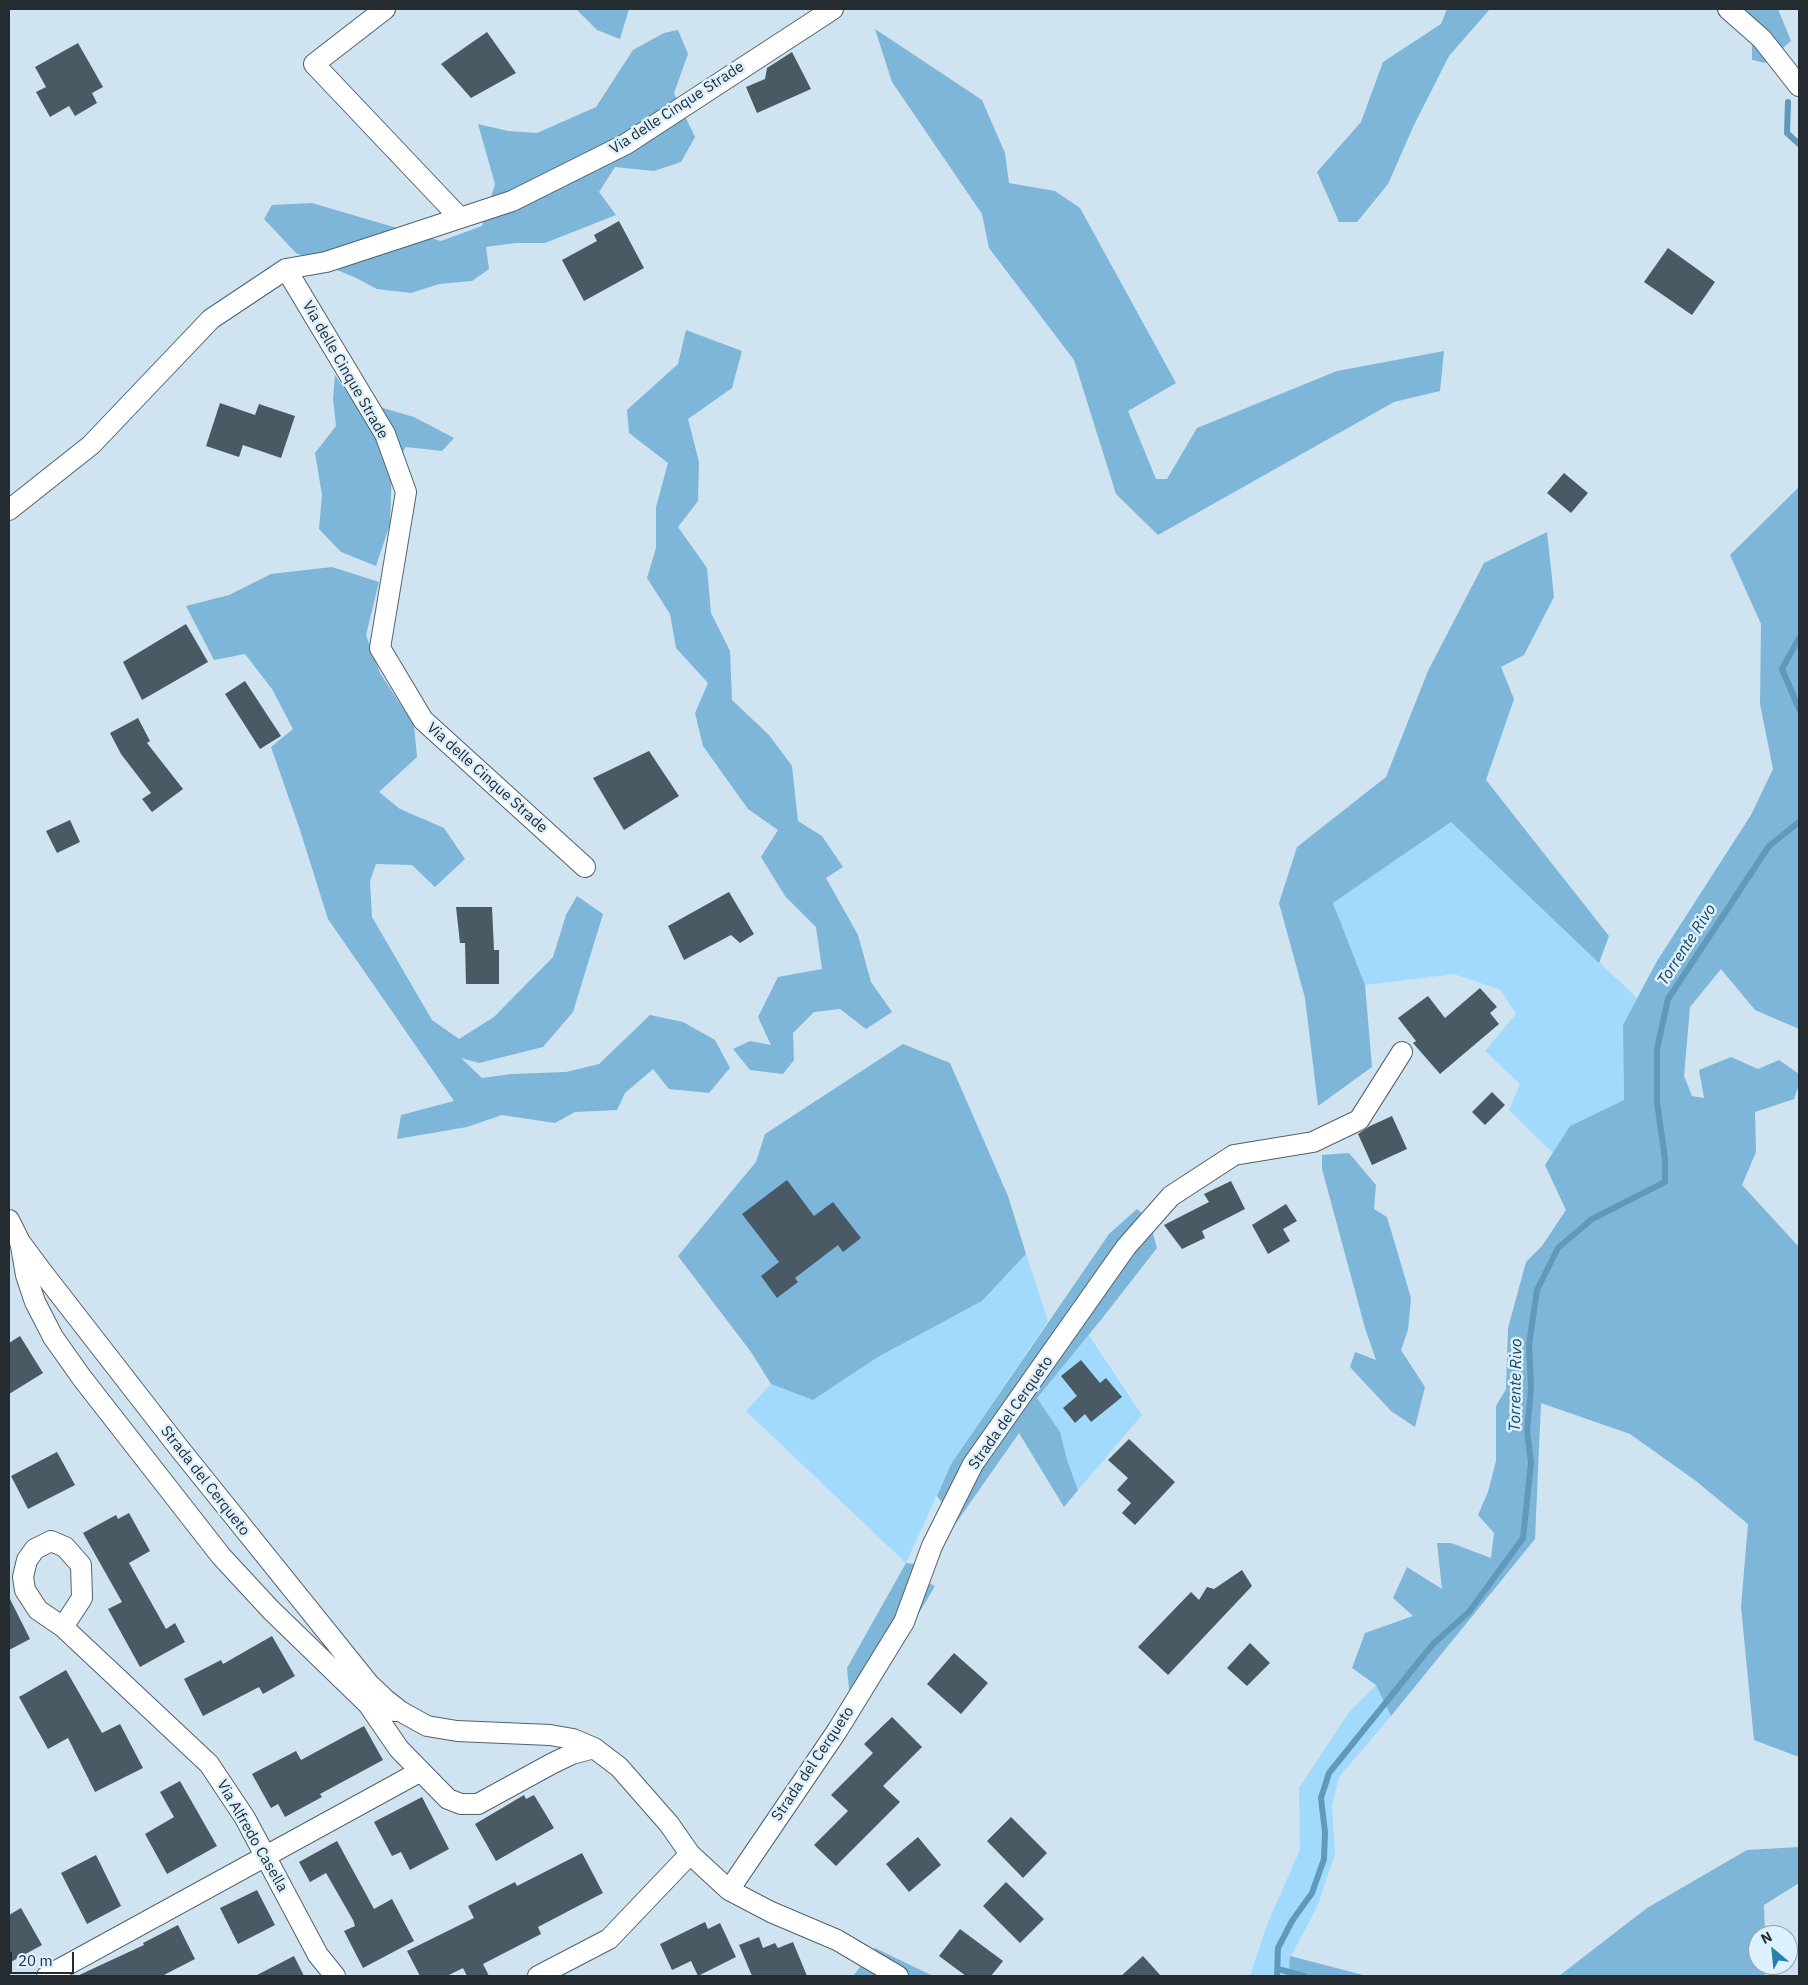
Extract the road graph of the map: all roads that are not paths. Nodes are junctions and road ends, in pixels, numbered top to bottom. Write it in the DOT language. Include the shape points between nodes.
graph roads {
  1 [pos="385,9"];
  2 [pos="833,9"];
  3 [pos="1728,9"];
  4 [pos="1799,86"];
  5 [pos="460,218"];
  6 [pos="286,269"];
  7 [pos="9,510"];
  8 [pos="585,867"];
  9 [pos="1402,1052"];
  10 [pos="9,1220"];
  11 [pos="20,1242"];
  12 [pos="63,1627"];
  13 [pos="368,1704"];
  14 [pos="400,1711"];
  15 [pos="594,1748"];
  16 [pos="421,1771"];
  17 [pos="690,1854"];
  18 [pos="266,1856"];
  19 [pos="728,1890"];
  20 [pos="47,1976"];
  21 [pos="335,1976"];
  22 [pos="538,1976"];
  23 [pos="898,1976"];
  1 -- 5 [label="street" via="314,64"];
  2 -- 5 [label="street, Via delle Cinque Strade" via="626,144 512,201"];
  3 -- 4 [label="street" via="1762,39"];
  5 -- 6 [label="street, Via delle Cinque Strade" via="326,262"];
  6 -- 7 [label="street, Via delle Cinque Strade" via="212,319 91,445"];
  6 -- 8 [label="street, Via delle Cinque Strade" via="385,434 406,492 380,648 423,720"];
  9 -- 19 [label="street, Strada del Cerqueto" via="1359,1120 1313,1142 1234,1155 1171,1196 1126,1247 973,1464 932,1546 904,1622 837,1731"];
  10 -- 11 [label="street, Strada del Cerqueto"];
  11 -- 13 [label="street, Strada del Cerqueto" via="35,1302 53,1337 82,1378 221,1556 271,1610"];
  11 -- 14 [label="street, Strada del Cerqueto" via="303,1604 369,1684"];
  12 -- 18 [label="street, Via Alfredo Casella" via="209,1764"];
  13 -- 14 [label="street, Strada del Cerqueto" via="382,1710"];
  13 -- 16 [label="street, Strada del Cerqueto" via="400,1749"];
  14 -- 15 [label="street, Strada del Cerqueto" via="427,1726 457,1731 550,1735 573,1739"];
  15 -- 16 [label="street, Strada del Cerqueto" via="553,1762 478,1804 461,1804 448,1799"];
  15 -- 17 [label="street, Strada del Cerqueto" via="619,1768 669,1824"];
  16 -- 18 [label="street"];
  17 -- 19 [label="street, Strada del Cerqueto"];
  17 -- 22 [label="street" via="608,1939"];
  18 -- 20 [label="street"];
  18 -- 21 [label="street, Via Alfredo Casella" via="318,1956"];
  19 -- 23 [label="street, Strada del Cerqueto" via="837,1940"];
}
